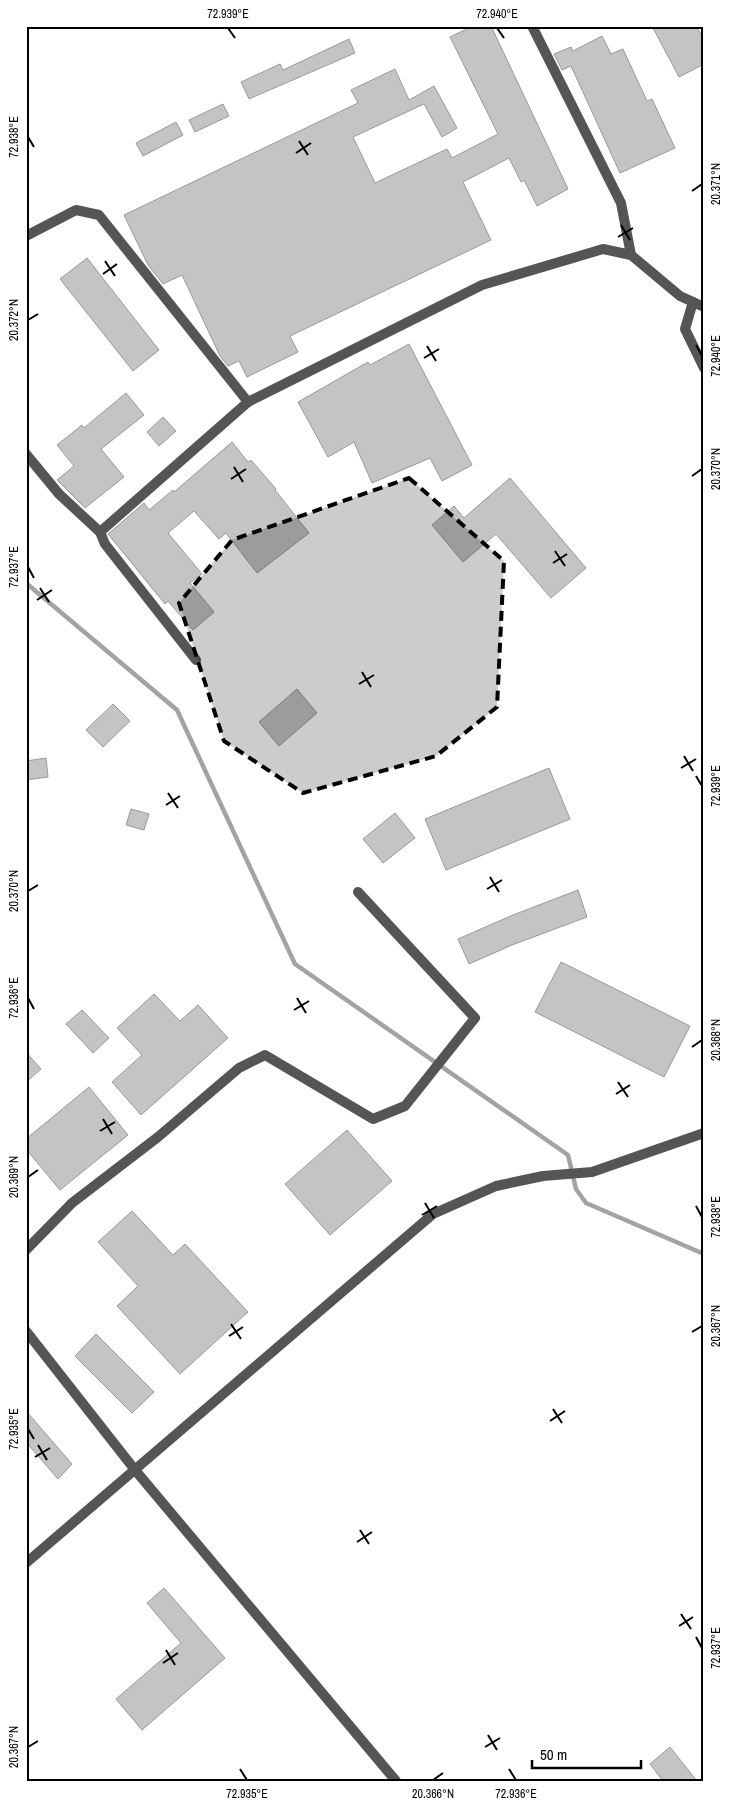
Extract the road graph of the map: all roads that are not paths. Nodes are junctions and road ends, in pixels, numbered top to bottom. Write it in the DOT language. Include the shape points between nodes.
graph roads {
  1 [pos="532,26"];
  2 [pos="26,236"];
  3 [pos="631,254"];
  4 [pos="693,302"];
  5 [pos="704,307"];
  6 [pos="704,368"];
  7 [pos="248,402"];
  8 [pos="26,454"];
  9 [pos="100,532"];
  10 [pos="196,660"];
  11 [pos="358,892"];
  12 [pos="704,1133"];
  13 [pos="26,1250"];
  14 [pos="26,1331"];
  15 [pos="135,1470"];
  16 [pos="26,1562"];
  17 [pos="396,1781"];
  1 -- 3 [label="street" via="621,204"];
  2 -- 7 [label="street" via="76,210 99,216"];
  3 -- 4 [label="street" via="680,296"];
  3 -- 7 [label="street" via="603,249 482,285"];
  4 -- 5 [label="street"];
  4 -- 6 [label="street" via="685,329"];
  7 -- 9 [label="street"];
  8 -- 9 [label="street" via="59,494"];
  9 -- 10 [label="street" via="105,544"];
  11 -- 13 [label="street" via="475,1018 405,1106 373,1119 265,1054 239,1068 158,1137 72,1203"];
  12 -- 15 [label="street" via="592,1172 543,1176 496,1186 433,1214"];
  14 -- 15 [label="street"];
  15 -- 16 [label="street"];
  15 -- 17 [label="street"];
}
